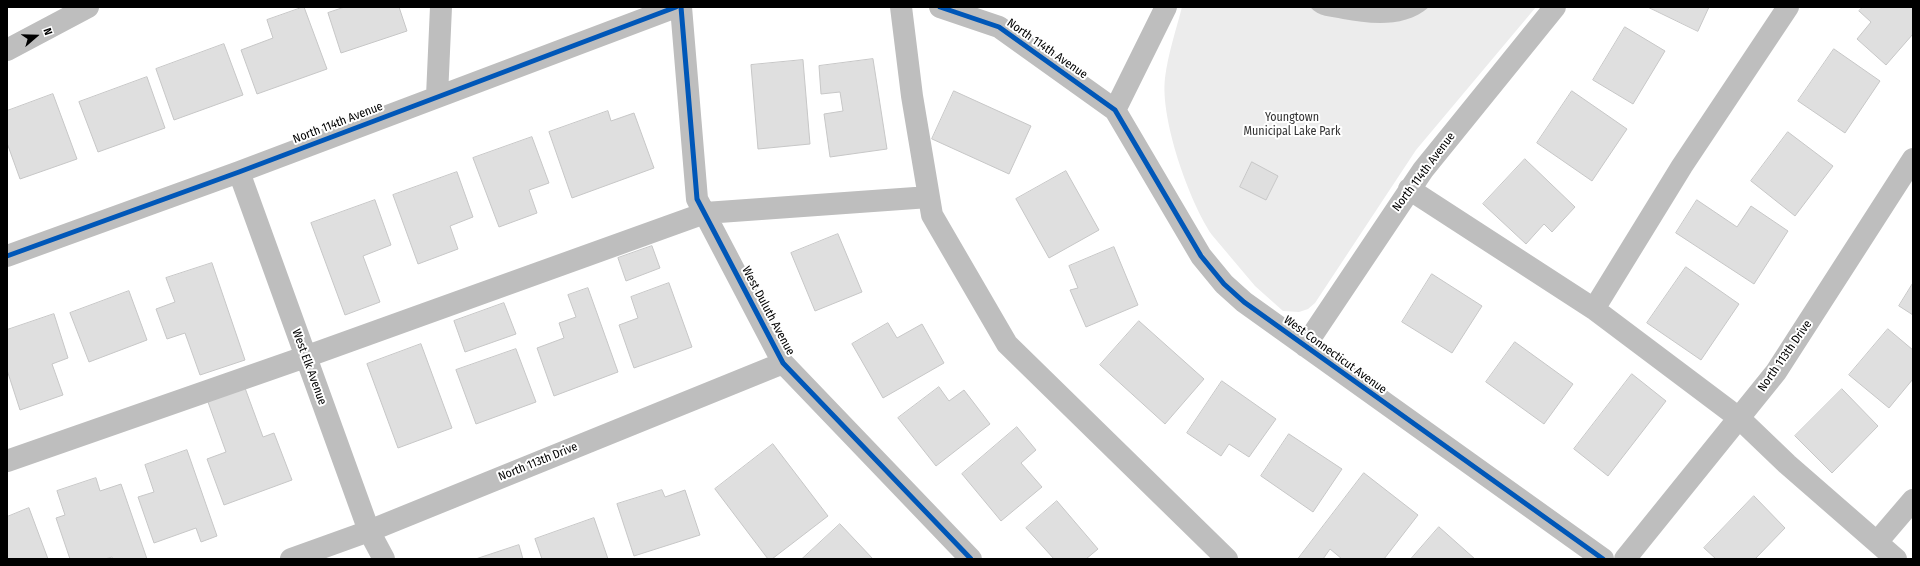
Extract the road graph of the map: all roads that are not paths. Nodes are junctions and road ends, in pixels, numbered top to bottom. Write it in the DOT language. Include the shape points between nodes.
graph roads {
  1 [pos="88,7"];
  2 [pos="441,7"];
  3 [pos="676,7"];
  4 [pos="681,7"];
  5 [pos="901,7"];
  6 [pos="940,7"];
  7 [pos="1166,7"];
  8 [pos="1554,7"];
  9 [pos="1788,7"];
  10 [pos="7,50"];
  11 [pos="437,96"];
  12 [pos="1115,110"];
  13 [pos="1913,159"];
  14 [pos="239,172"];
  15 [pos="1409,189"];
  16 [pos="929,197"];
  17 [pos="705,213"];
  18 [pos="7,256"];
  19 [pos="1594,309"];
  20 [pos="1305,346"];
  21 [pos="305,357"];
  22 [pos="783,363"];
  23 [pos="1739,418"];
  24 [pos="7,461"];
  25 [pos="1913,500"];
  26 [pos="369,531"];
  27 [pos="1877,542"];
  28 [pos="291,559"];
  29 [pos="384,559"];
  30 [pos="971,559"];
  31 [pos="1227,559"];
  32 [pos="1603,559"];
  33 [pos="1625,559"];
  34 [pos="1896,559"];
  1 -- 10 [label="street"];
  2 -- 11 [label="street"];
  3 -- 11 [label="street, North 114th Avenue"];
  4 -- 17 [label="street, West Duluth Avenue" via="697,199"];
  5 -- 16 [label="street" via="912,96"];
  6 -- 12 [label="street, North 114th Avenue" via="999,27"];
  7 -- 12 [label="street"];
  8 -- 15 [label="street, North 114th Avenue"];
  9 -- 19 [label="street" via="1682,166"];
  11 -- 14 [label="street, North 114th Avenue"];
  12 -- 20 [label="street, West Connecticut Avenue" via="1201,256 1224,284 1244,302"];
  13 -- 23 [label="street, North 113th Drive" via="1776,372"];
  14 -- 18 [label="street, North 114th Avenue"];
  14 -- 21 [label="street, West Elk Avenue"];
  15 -- 19 [label="street"];
  15 -- 20 [label="street, North 114th Avenue"];
  16 -- 17 [label="street"];
  16 -- 31 [label="street" via="932,215 1007,344"];
  17 -- 21 [label="street"];
  17 -- 22 [label="street, West Duluth Avenue"];
  19 -- 23 [label="street"];
  20 -- 32 [label="street, West Connecticut Avenue"];
  21 -- 24 [label="street"];
  21 -- 26 [label="street, West Elk Avenue"];
  22 -- 26 [label="street, North 113th Drive"];
  22 -- 30 [label="street, West Duluth Avenue"];
  23 -- 27 [label="street" via="1787,464"];
  23 -- 33 [label="street, North 113th Drive"];
  25 -- 27 [label="street"];
  26 -- 28 [label="street, North 113th Drive"];
  26 -- 29 [label="street, West Elk Avenue"];
  27 -- 34 [label="street"];
}
